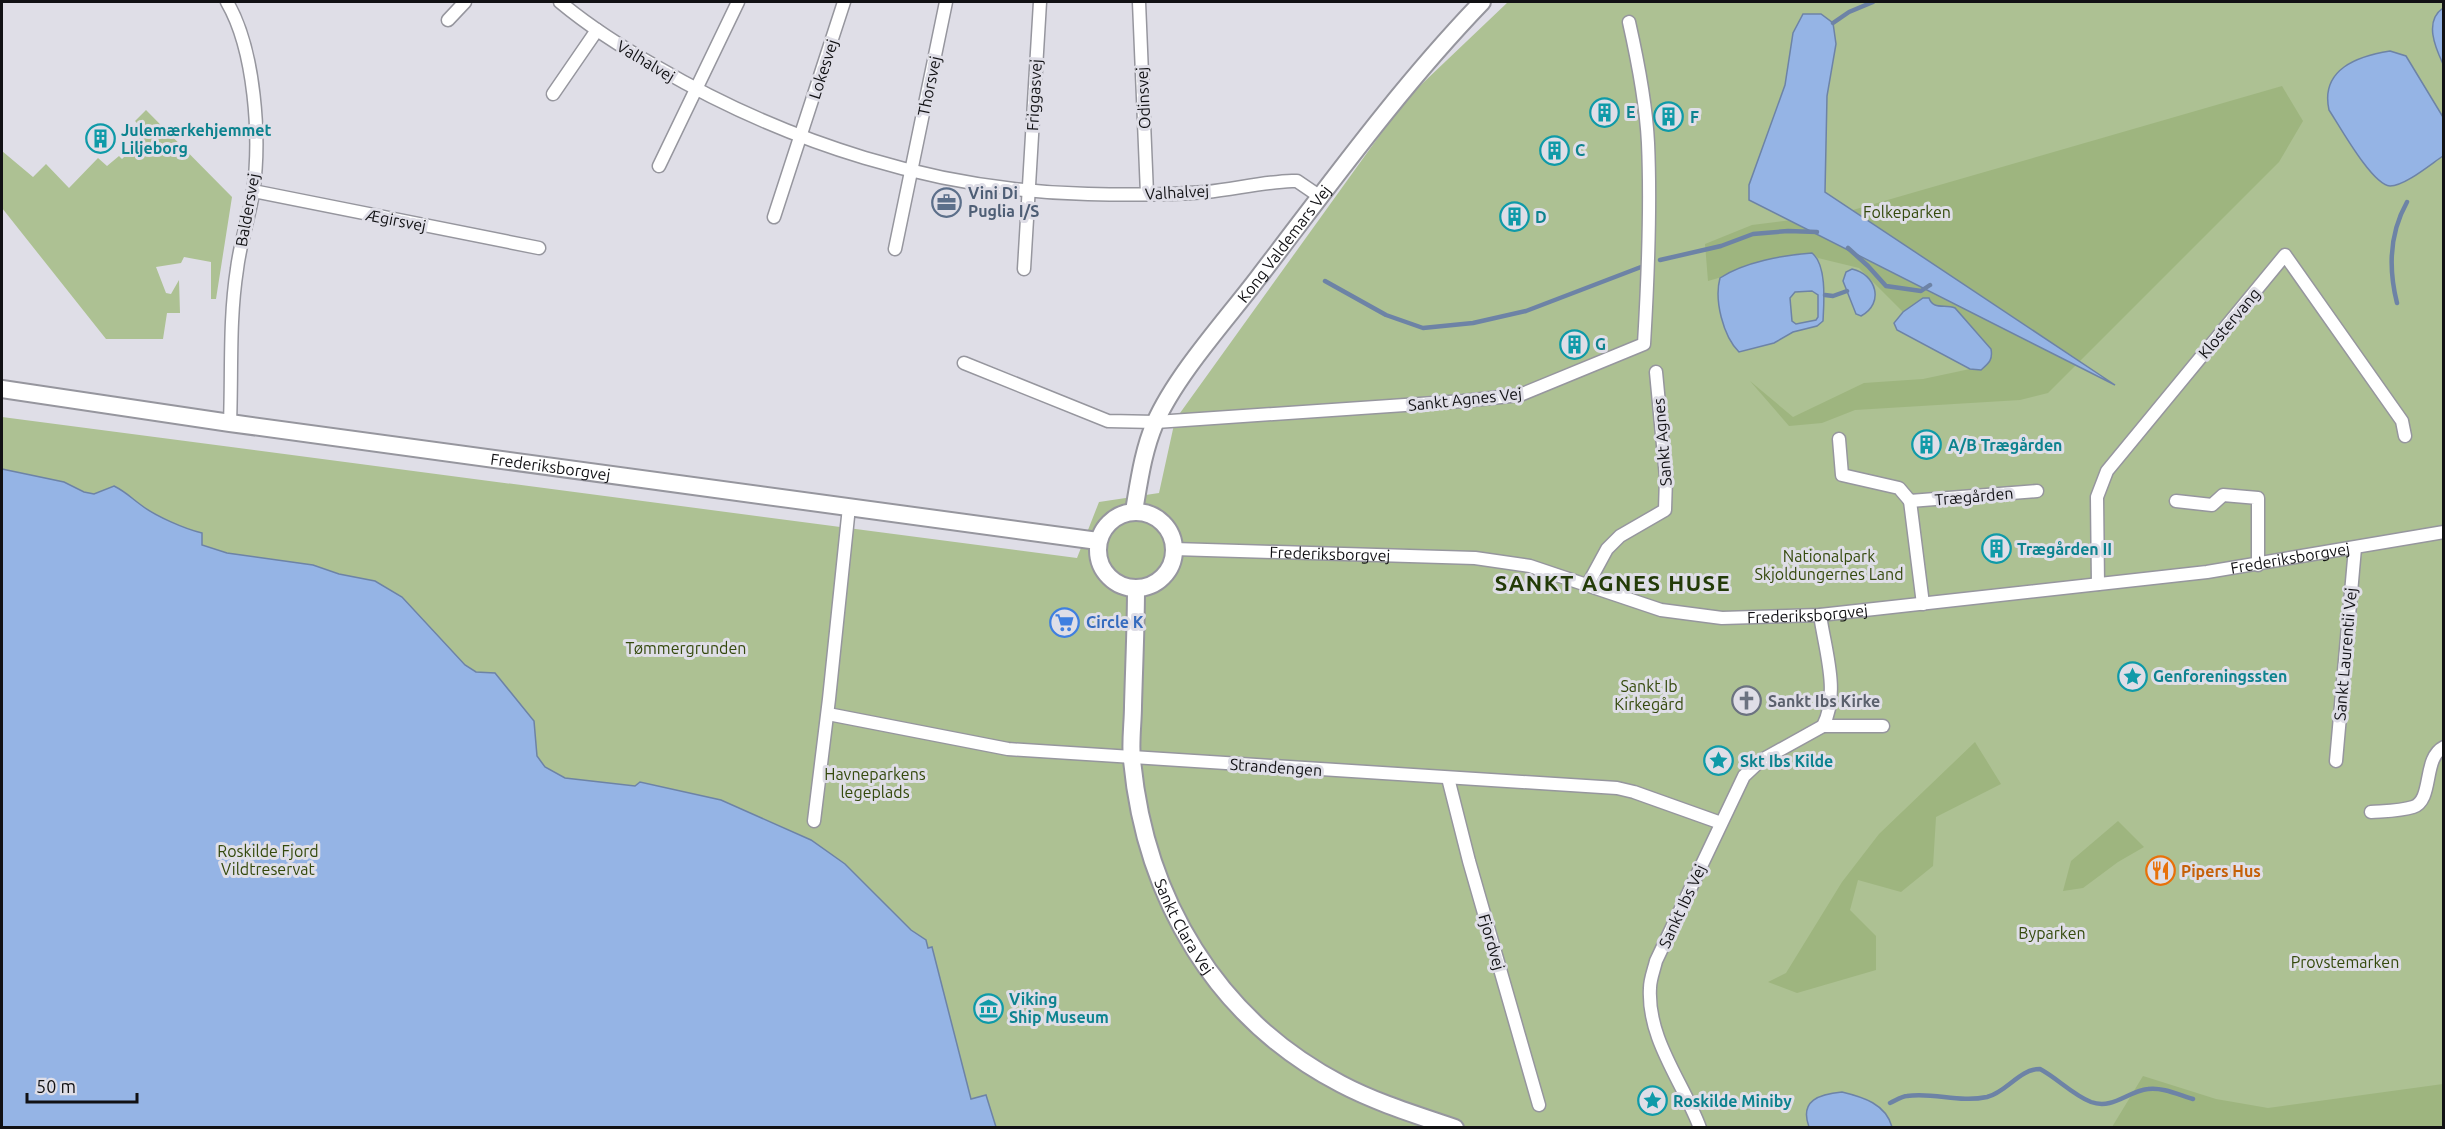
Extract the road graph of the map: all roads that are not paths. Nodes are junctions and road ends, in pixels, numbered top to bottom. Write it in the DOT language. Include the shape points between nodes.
graph roads {
  1 [pos="227,2"];
  2 [pos="465,2"];
  3 [pos="560,2"];
  4 [pos="738,2"];
  5 [pos="844,2"];
  6 [pos="946,2"];
  7 [pos="1040,2"];
  8 [pos="1138,2"];
  9 [pos="1482,2"];
  10 [pos="448,20"];
  11 [pos="1629,22"];
  12 [pos="597,30"];
  13 [pos="697,90"];
  14 [pos="553,94"];
  15 [pos="801,136"];
  16 [pos="659,166"];
  17 [pos="911,170"];
  18 [pos="1029,189"];
  19 [pos="253,192"];
  20 [pos="1147,194"];
  21 [pos="1319,196"];
  22 [pos="774,217"];
  23 [pos="539,248"];
  24 [pos="895,249"];
  25 [pos="1024,269"];
  26 [pos="964,363"];
  27 [pos="1656,372"];
  28 [pos="2,389"];
  29 [pos="1156,422"];
  30 [pos="230,423"];
  31 [pos="2404,436"];
  32 [pos="1839,439"];
  33 [pos="2037,491"];
  34 [pos="1910,501"];
  35 [pos="2176,501"];
  36 [pos="849,507"];
  37 [pos="1134,511"];
  38 [pos="2444,532"];
  39 [pos="1098,541"];
  40 [pos="2355,548"];
  41 [pos="1174,549"];
  42 [pos="2258,565"];
  43 [pos="1588,584"];
  44 [pos="2098,584"];
  45 [pos="1136,588"];
  46 [pos="1923,604"];
  47 [pos="1820,615"];
  48 [pos="828,714"];
  49 [pos="1823,726"];
  50 [pos="1883,726"];
  51 [pos="2444,747"];
  52 [pos="1132,758"];
  53 [pos="2336,761"];
  54 [pos="1448,778"];
  55 [pos="2371,812"];
  56 [pos="814,821"];
  57 [pos="1721,823"];
  58 [pos="1539,1105"];
  59 [pos="1455,1128"];
  60 [pos="1700,1128"];
  1 -- 19 [label="street, Baldersvej" via="238,27 254,92 258,133"];
  2 -- 10 [label="street"];
  3 -- 12 [label="street, Valhalvej"];
  4 -- 13 [label="street"];
  5 -- 15 [label="street, Lokesvej"];
  6 -- 17 [label="street, Thorsvej"];
  7 -- 18 [label="street, Friggasvej"];
  8 -- 20 [label="street, Odinsvej"];
  9 -- 21 [label="main road, Kong Valdemars Vej" via="1436,50"];
  11 -- 29 [label="street, Sankt Agnes Vej" via="1641,76 1648,144 1649,253 1644,344 1520,395"];
  12 -- 13 [label="street, Valhalvej"];
  12 -- 14 [label="street"];
  13 -- 15 [label="street, Valhalvej" via="746,115"];
  13 -- 16 [label="street"];
  15 -- 17 [label="street, Valhalvej"];
  15 -- 22 [label="street"];
  17 -- 18 [label="street, Valhalvej" via="966,182"];
  17 -- 24 [label="street"];
  18 -- 20 [label="street, Valhalvej"];
  18 -- 25 [label="street"];
  19 -- 23 [label="street, Ægirsvej"];
  19 -- 30 [label="street, Baldersvej" via="235,287"];
  20 -- 21 [label="street, Valhalvej" via="1206,192 1297,181"];
  21 -- 29 [label="main road, Kong Valdemars Vej" via="1180,381"];
  26 -- 29 [label="street, Sankt Agnes Vej" via="1099,418"];
  27 -- 43 [label="street, Sankt Agnes" via="1666,477 1665,510 1620,536 1607,549"];
  28 -- 30 [label="main road, Frederiksborgvej"];
  29 -- 37 [label="main road, Kong Valdemars Vej"];
  30 -- 36 [label="main road, Frederiksborgvej"];
  31 -- 44 [label="street, Klostervang" via="2402,421 2285,255 2107,471 2097,497"];
  32 -- 34 [label="street, Trægården" via="1842,475 1899,488"];
  33 -- 34 [label="street, Trægården"];
  34 -- 46 [label="street, Trægården"];
  35 -- 42 [label="street" via="2212,505 2223,495 2258,498"];
  36 -- 39 [label="main road, Frederiksborgvej"];
  36 -- 48 [label="street"];
  37 -- 39 [label="main road" via="1111,520"];
  37 -- 41 [label="main road" via="1152,515 1166,526"];
  38 -- 40 [label="street, Frederiksborgvej"];
  39 -- 45 [label="main road" via="1100,564 1106,574"];
  40 -- 42 [label="street, Frederiksborgvej"];
  40 -- 53 [label="street, Sankt Laurentii Vej"];
  41 -- 43 [label="street, Frederiksborgvej" via="1475,558 1530,566"];
  41 -- 45 [label="main road" via="1167,572 1148,586"];
  42 -- 44 [label="street, Frederiksborgvej"];
  43 -- 47 [label="street, Frederiksborgvej" via="1674,613 1722,618"];
  44 -- 46 [label="street, Frederiksborgvej"];
  45 -- 52 [label="main road, Sankt Clara Vej"];
  46 -- 47 [label="street, Frederiksborgvej"];
  47 -- 49 [label="street" via="1831,687 1831,706"];
  48 -- 52 [label="street, Strandengen" via="1008,749"];
  48 -- 56 [label="street"];
  49 -- 50 [label="street, Sankt Ibs Vej"];
  49 -- 57 [label="street, Sankt Ibs Vej" via="1760,761 1744,776"];
  51 -- 55 [label="street" via="2434,755 2423,799 2415,807"];
  52 -- 54 [label="street, Strandengen"];
  52 -- 59 [label="main road, Sankt Clara Vej" via="1140,819 1155,870 1179,925 1206,969 1244,1014 1288,1052 1341,1084"];
  54 -- 57 [label="street, Strandengen" via="1617,788"];
  54 -- 58 [label="street, Fjordvej"];
  57 -- 60 [label="street, Sankt Ibs Vej" via="1656,961 1650,985 1655,1031"];
}
